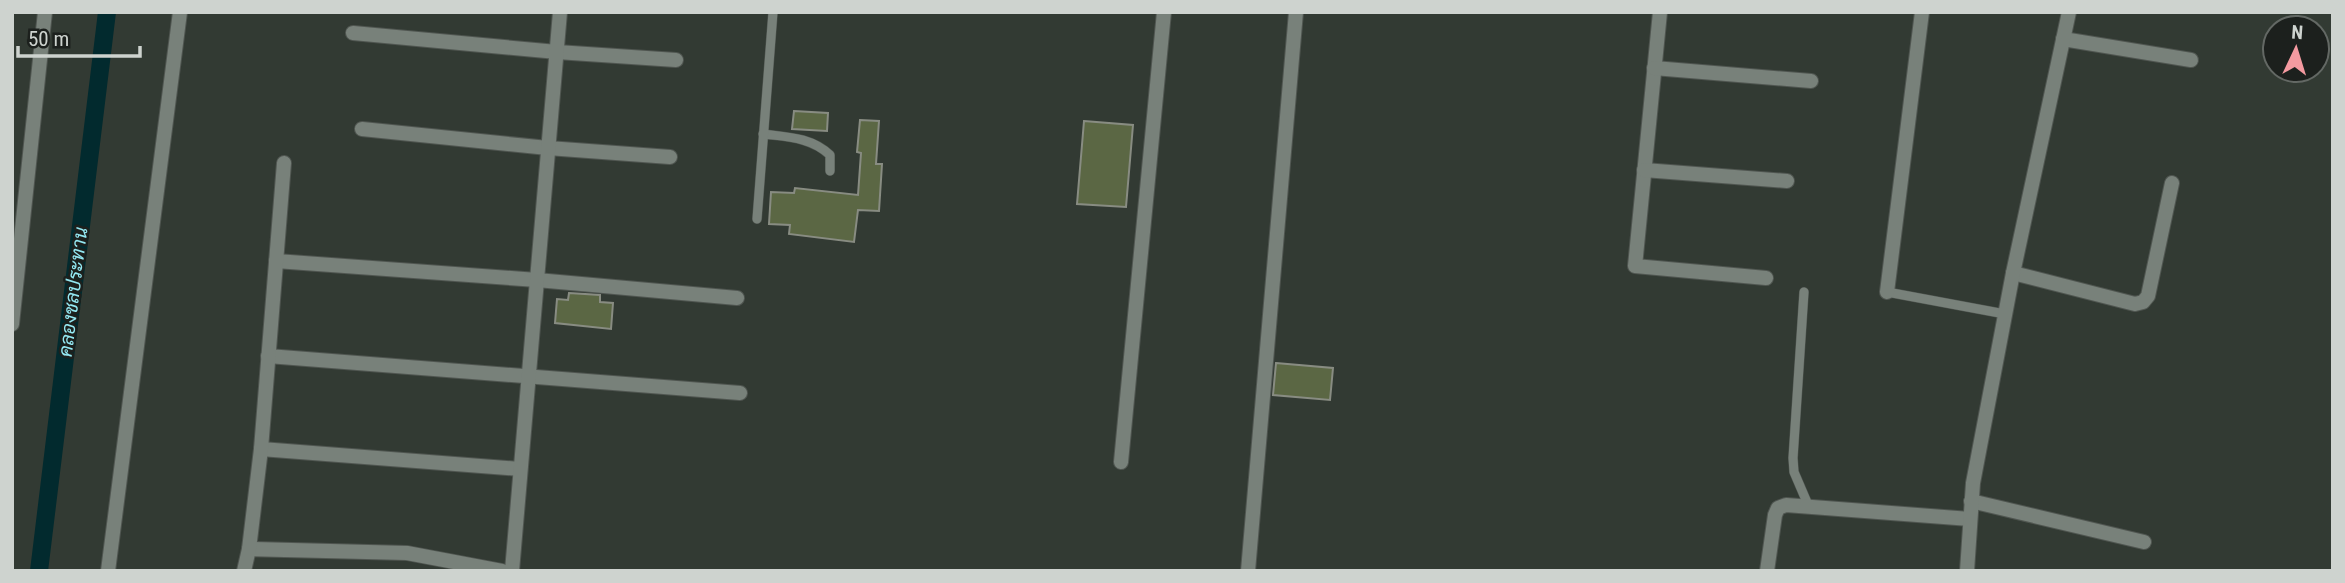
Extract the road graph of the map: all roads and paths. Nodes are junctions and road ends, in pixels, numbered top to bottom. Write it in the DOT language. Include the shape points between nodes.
graph roads {
  1 [pos="45,12"];
  2 [pos="180,12"];
  3 [pos="560,12"];
  4 [pos="773,12"];
  5 [pos="1164,12"];
  6 [pos="1296,12"];
  7 [pos="1660,12"];
  8 [pos="1922,12"];
  9 [pos="2068,12"];
  10 [pos="354,33"];
  11 [pos="2063,39"];
  12 [pos="556,52"];
  13 [pos="676,60"];
  14 [pos="2192,60"];
  15 [pos="1654,68"];
  16 [pos="1811,80"];
  17 [pos="362,129"];
  18 [pos="763,134"];
  19 [pos="548,148"];
  20 [pos="670,157"];
  21 [pos="284,163"];
  22 [pos="1644,170"];
  23 [pos="830,172"];
  24 [pos="1787,181"];
  25 [pos="2172,183"];
  26 [pos="757,219"];
  27 [pos="276,261"];
  28 [pos="2013,273"];
  29 [pos="1766,278"];
  30 [pos="537,279"];
  31 [pos="1804,292"];
  32 [pos="1887,292"];
  33 [pos="737,298"];
  34 [pos="2005,314"];
  35 [pos="12,324"];
  36 [pos="268,356"];
  37 [pos="529,376"];
  38 [pos="740,393"];
  39 [pos="261,449"];
  40 [pos="1121,461"];
  41 [pos="520,469"];
  42 [pos="1972,501"];
  43 [pos="1808,507"];
  44 [pos="1970,519"];
  45 [pos="2144,541"];
  46 [pos="249,548"];
  47 [pos="108,571"];
  48 [pos="244,571"];
  49 [pos="502,571"];
  50 [pos="512,571"];
  51 [pos="1248,571"];
  52 [pos="1767,571"];
  53 [pos="1967,571"];
  1 -- 35 [label="street"];
  2 -- 47 [label="street"];
  3 -- 12 [label="street"];
  4 -- 18 [label="lane"];
  5 -- 40 [label="street"];
  6 -- 51 [label="street"];
  7 -- 15 [label="street"];
  8 -- 32 [label="street"];
  9 -- 11 [label="street"];
  10 -- 12 [label="street"];
  11 -- 14 [label="street"];
  11 -- 28 [label="street"];
  12 -- 13 [label="street"];
  12 -- 19 [label="street"];
  15 -- 16 [label="street"];
  15 -- 22 [label="street"];
  17 -- 19 [label="street"];
  18 -- 23 [label="lane" via="815,144 830,155"];
  18 -- 26 [label="lane"];
  19 -- 20 [label="street"];
  19 -- 30 [label="street"];
  21 -- 27 [label="street"];
  22 -- 24 [label="street"];
  22 -- 29 [label="street" via="1635,266"];
  25 -- 28 [label="street" via="2143,302 2135,304"];
  27 -- 30 [label="street"];
  27 -- 36 [label="street"];
  28 -- 34 [label="street"];
  30 -- 33 [label="street"];
  30 -- 37 [label="street"];
  31 -- 43 [label="lane" via="1793,458"];
  32 -- 34 [label="lane"];
  34 -- 42 [label="street"];
  36 -- 37 [label="street"];
  36 -- 39 [label="street"];
  37 -- 38 [label="street"];
  37 -- 41 [label="street"];
  39 -- 41 [label="street"];
  39 -- 46 [label="street"];
  41 -- 50 [label="street"];
  42 -- 44 [label="street"];
  42 -- 45 [label="street"];
  43 -- 44 [label="street"];
  43 -- 52 [label="street" via="1778,508"];
  44 -- 53 [label="street"];
  46 -- 48 [label="street"];
  46 -- 49 [label="street" via="407,553"];
}
